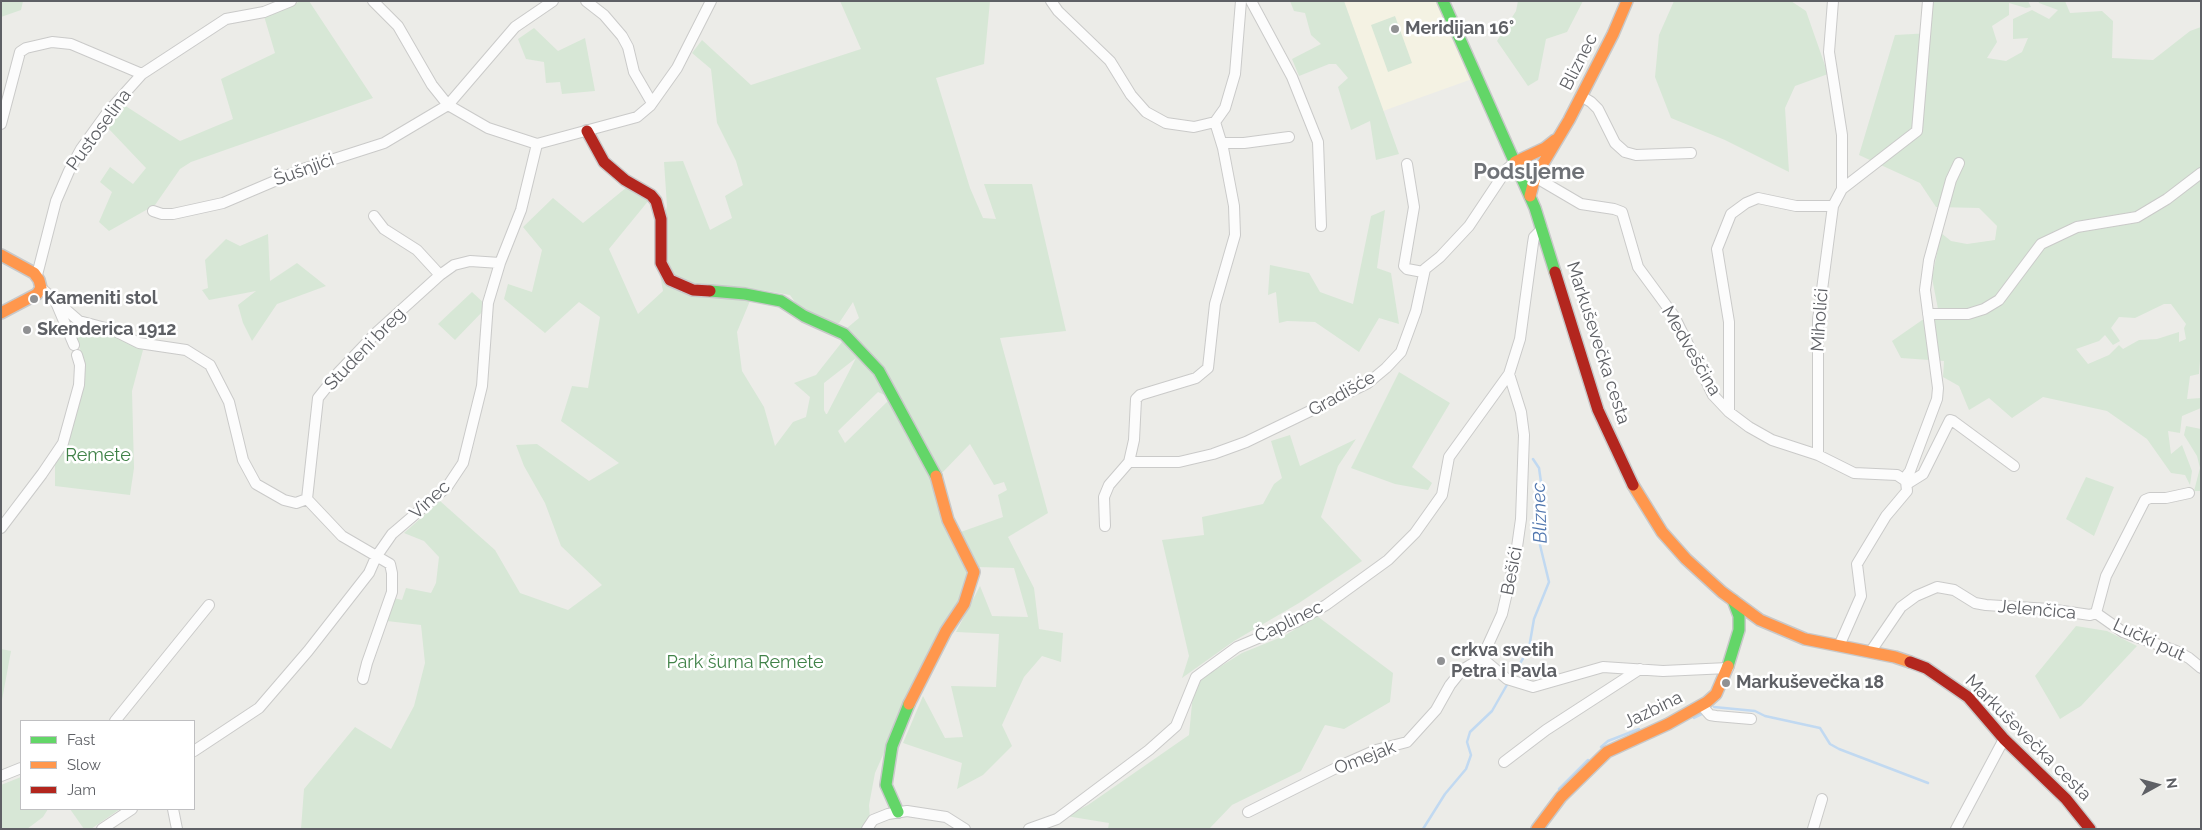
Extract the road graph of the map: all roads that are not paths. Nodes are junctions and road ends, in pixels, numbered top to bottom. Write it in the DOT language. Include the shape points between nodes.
graph roads {
  1 [pos="291,1"];
  2 [pos="373,1"];
  3 [pos="553,1"];
  4 [pos="586,1"];
  5 [pos="711,1"];
  6 [pos="1051,1"];
  7 [pos="1241,1"];
  8 [pos="1250,1"];
  9 [pos="1442,1"];
  10 [pos="1627,1"];
  11 [pos="1833,1"];
  12 [pos="1928,1"];
  13 [pos="142,74"];
  14 [pos="1581,96"];
  15 [pos="652,103"];
  16 [pos="448,105"];
  17 [pos="1215,122"];
  18 [pos="1,124"];
  19 [pos="587,131"];
  20 [pos="1289,136"];
  21 [pos="1558,136"];
  22 [pos="1222,143"];
  23 [pos="537,144"];
  24 [pos="1691,153"];
  25 [pos="1515,162"];
  26 [pos="1959,162"];
  27 [pos="1407,164"];
  28 [pos="2201,173"];
  29 [pos="1535,177"];
  30 [pos="1842,189"];
  31 [pos="1530,196"];
  32 [pos="1833,206"];
  33 [pos="153,211"];
  34 [pos="374,216"];
  35 [pos="1321,226"];
  36 [pos="1542,229"];
  37 [pos="1,255"];
  38 [pos="500,263"];
  39 [pos="1423,272"];
  40 [pos="37,275"];
  41 [pos="440,275"];
  42 [pos="41,288"];
  43 [pos="56,300"];
  44 [pos="1,313"];
  45 [pos="1928,314"];
  46 [pos="74,345"];
  47 [pos="77,355"];
  48 [pos="1509,374"];
  49 [pos="1729,412"];
  50 [pos="1818,455"];
  51 [pos="1129,462"];
  52 [pos="2014,466"];
  53 [pos="1906,482"];
  54 [pos="2189,493"];
  55 [pos="307,499"];
  56 [pos="1105,526"];
  57 [pos="1,528"];
  58 [pos="376,557"];
  59 [pos="1733,600"];
  60 [pos="209,604"];
  61 [pos="2096,613"];
  62 [pos="1760,620"];
  63 [pos="1739,630"];
  64 [pos="1839,646"];
  65 [pos="1871,651"];
  66 [pos="1482,658"];
  67 [pos="1728,668"];
  68 [pos="2201,668"];
  69 [pos="1640,669"];
  70 [pos="364,679"];
  71 [pos="1702,706"];
  72 [pos="1751,719"];
  73 [pos="116,720"];
  74 [pos="2004,739"];
  75 [pos="195,750"];
  76 [pos="2017,751"];
  77 [pos="1997,753"];
  78 [pos="1504,762"];
  79 [pos="20,768"];
  80 [pos="1,776"];
  81 [pos="1822,799"];
  82 [pos="130,810"];
  83 [pos="173,810"];
  84 [pos="898,812"];
  85 [pos="1248,812"];
  86 [pos="102,829"];
  87 [pos="177,829"];
  88 [pos="867,829"];
  89 [pos="965,829"];
  90 [pos="1029,829"];
  91 [pos="1537,829"];
  92 [pos="1813,829"];
  93 [pos="1956,829"];
  94 [pos="2090,829"];
  1 -- 13 [label="street, Pustoselina" via="271,10 226,19"];
  2 -- 16 [label="street" via="398,26 432,85"];
  3 -- 16 [label="street, Šušnjići" via="515,28"];
  4 -- 15 [label="street" via="604,15 622,36 634,72"];
  5 -- 15 [label="street" via="686,54"];
  6 -- 17 [label="street" via="1110,61 1146,112 1156,119 1180,126 1205,126"];
  7 -- 17 [label="street" via="1235,74 1225,108"];
  8 -- 35 [label="street" via="1292,76 1318,142"];
  9 -- 25 [label="main road, Markuševečka cesta"];
  10 -- 14 [label="main road, Bliznec" via="1614,34"];
  11 -- 30 [label="street, Miholići" via="1830,52 1842,135"];
  12 -- 30 [label="street, Miholići" via="1917,131"];
  13 -- 18 [label="street, Pustoselina" via="70,44 52,42 26,48 20,52"];
  13 -- 40 [label="street, Pustoselina" via="107,113 69,171 56,201"];
  14 -- 21 [label="main road, Bliznec"];
  14 -- 24 [label="street" via="1598,109 1615,143 1624,152 1636,155"];
  15 -- 19 [label="street" via="637,117"];
  16 -- 23 [label="street" via="488,128"];
  16 -- 33 [label="street, Šušnjići" via="384,143 303,169 223,203 173,214"];
  17 -- 22 [label="street"];
  19 -- 23 [label="street"];
  19 -- 84 [label="main road" via="604,162 656,201 661,219 661,263 670,280 693,290 781,301 804,316 844,334 879,371 936,477 948,520 974,572 964,604 916,687 892,746 886,785"];
  20 -- 22 [label="street"];
  21 -- 25 [label="main road, Bliznec" via="1545,148"];
  21 -- 29 [label="main road, Bliznec"];
  22 -- 51 [label="street" via="1234,206 1235,235 1214,304 1208,368 1196,378 1136,399 1134,440"];
  23 -- 38 [label="street, Vinec" via="521,210"];
  25 -- 31 [label="main road, Markuševečka cesta"];
  25 -- 39 [label="street" via="1508,167 1469,226"];
  26 -- 45 [label="street" via="1929,260 1925,290"];
  27 -- 39 [label="street" via="1414,207 1404,266"];
  28 -- 45 [label="street" via="2167,199 2136,216 2077,227 2041,244 1999,300 1984,309 1968,314"];
  29 -- 31 [label="main road, Bliznec"];
  29 -- 49 [label="street, Medveščina" via="1581,204 1622,212 1638,267 1674,316 1713,395"];
  30 -- 32 [label="street, Miholići"];
  31 -- 36 [label="main road, Markuševečka cesta"];
  32 -- 49 [label="street, Medveščina" via="1796,206 1758,198 1731,214 1717,249 1729,322"];
  32 -- 50 [label="street, Miholići" via="1818,320"];
  34 -- 41 [label="street" via="384,229 417,250"];
  36 -- 48 [label="street" via="1537,232 1533,243 1520,339"];
  36 -- 59 [label="main road, Markuševečka cesta" via="1598,410 1633,486 1662,532 1686,559"];
  37 -- 40 [label="main road"];
  38 -- 41 [label="street, Studeni breg" via="463,261"];
  38 -- 58 [label="street, Vinec" via="488,303 482,386 463,463 447,487 392,534"];
  39 -- 51 [label="street, Gradišće" via="1416,311 1401,352 1368,383 1246,442 1213,454 1179,462"];
  40 -- 42 [label="main road"];
  41 -- 55 [label="street, Studeni breg" via="377,332 318,398"];
  42 -- 43 [label="street"];
  42 -- 44 [label="main road" via="37,294"];
  43 -- 46 [label="street"];
  43 -- 55 [label="street" via="79,321 113,330 139,344 186,350 210,365 230,402 243,460 256,484 296,504"];
  45 -- 53 [label="street" via="1937,399"];
  47 -- 57 [label="street" via="80,385 63,443"];
  48 -- 66 [label="street, Bešići" via="1521,412 1524,435 1521,519 1513,575 1502,614"];
  48 -- 90 [label="street, Čaplinec" via="1449,458 1442,495 1415,533 1388,560 1326,605 1296,622 1237,647 1196,677 1176,726 1057,819"];
  49 -- 50 [label="street, Medveščina" via="1772,440"];
  50 -- 53 [label="street, Medveščina" via="1854,474 1896,475"];
  51 -- 56 [label="street" via="1109,485 1104,497"];
  52 -- 53 [label="street" via="1950,420 1923,474"];
  53 -- 64 [label="street" via="1907,491 1886,516 1857,564 1861,596"];
  54 -- 61 [label="street, Jelenčica" via="2145,500 2106,576"];
  55 -- 58 [label="street" via="342,536"];
  58 -- 70 [label="street" via="390,564 392,592"];
  58 -- 75 [label="street, Vinec" via="369,573 308,652 259,708"];
  59 -- 62 [label="main road, Markuševečka cesta"];
  59 -- 63 [label="main road, Jazbina" via="1738,612"];
  60 -- 73 [label="street"];
  61 -- 65 [label="street, Jelenčica" via="2090,616 2049,609 1986,605 1975,603 1954,590 1937,587 1901,607"];
  61 -- 68 [label="street, Lučki put" via="2123,632 2176,651"];
  62 -- 63 [label="main road" via="1746,623"];
  62 -- 64 [label="main road, Markuševečka cesta" via="1795,636"];
  63 -- 67 [label="main road, Jazbina"];
  64 -- 65 [label="main road, Markuševečka cesta"];
  65 -- 74 [label="main road, Markuševečka cesta" via="1908,661 1942,678 1968,697"];
  66 -- 69 [label="street" via="1511,681 1533,687 1603,668"];
  66 -- 85 [label="street, Omejak" via="1462,670 1436,710 1406,742 1376,750 1342,765"];
  67 -- 69 [label="street"];
  67 -- 71 [label="main road, Jazbina" via="1716,694"];
  69 -- 78 [label="street" via="1546,730"];
  71 -- 72 [label="street" via="1716,716"];
  71 -- 91 [label="main road, Jazbina" via="1607,752 1561,797"];
  74 -- 76 [label="main road, Markuševečka cesta"];
  74 -- 77 [label="street"];
  76 -- 77 [label="street"];
  76 -- 94 [label="main road, Markuševečka cesta" via="2066,799"];
  77 -- 93 [label="street"];
  79 -- 80 [label="street"];
  81 -- 92 [label="street"];
  82 -- 86 [label="street"];
  83 -- 87 [label="street"];
  84 -- 88 [label="street" via="873,820"];
  84 -- 89 [label="street" via="946,817"];
}
